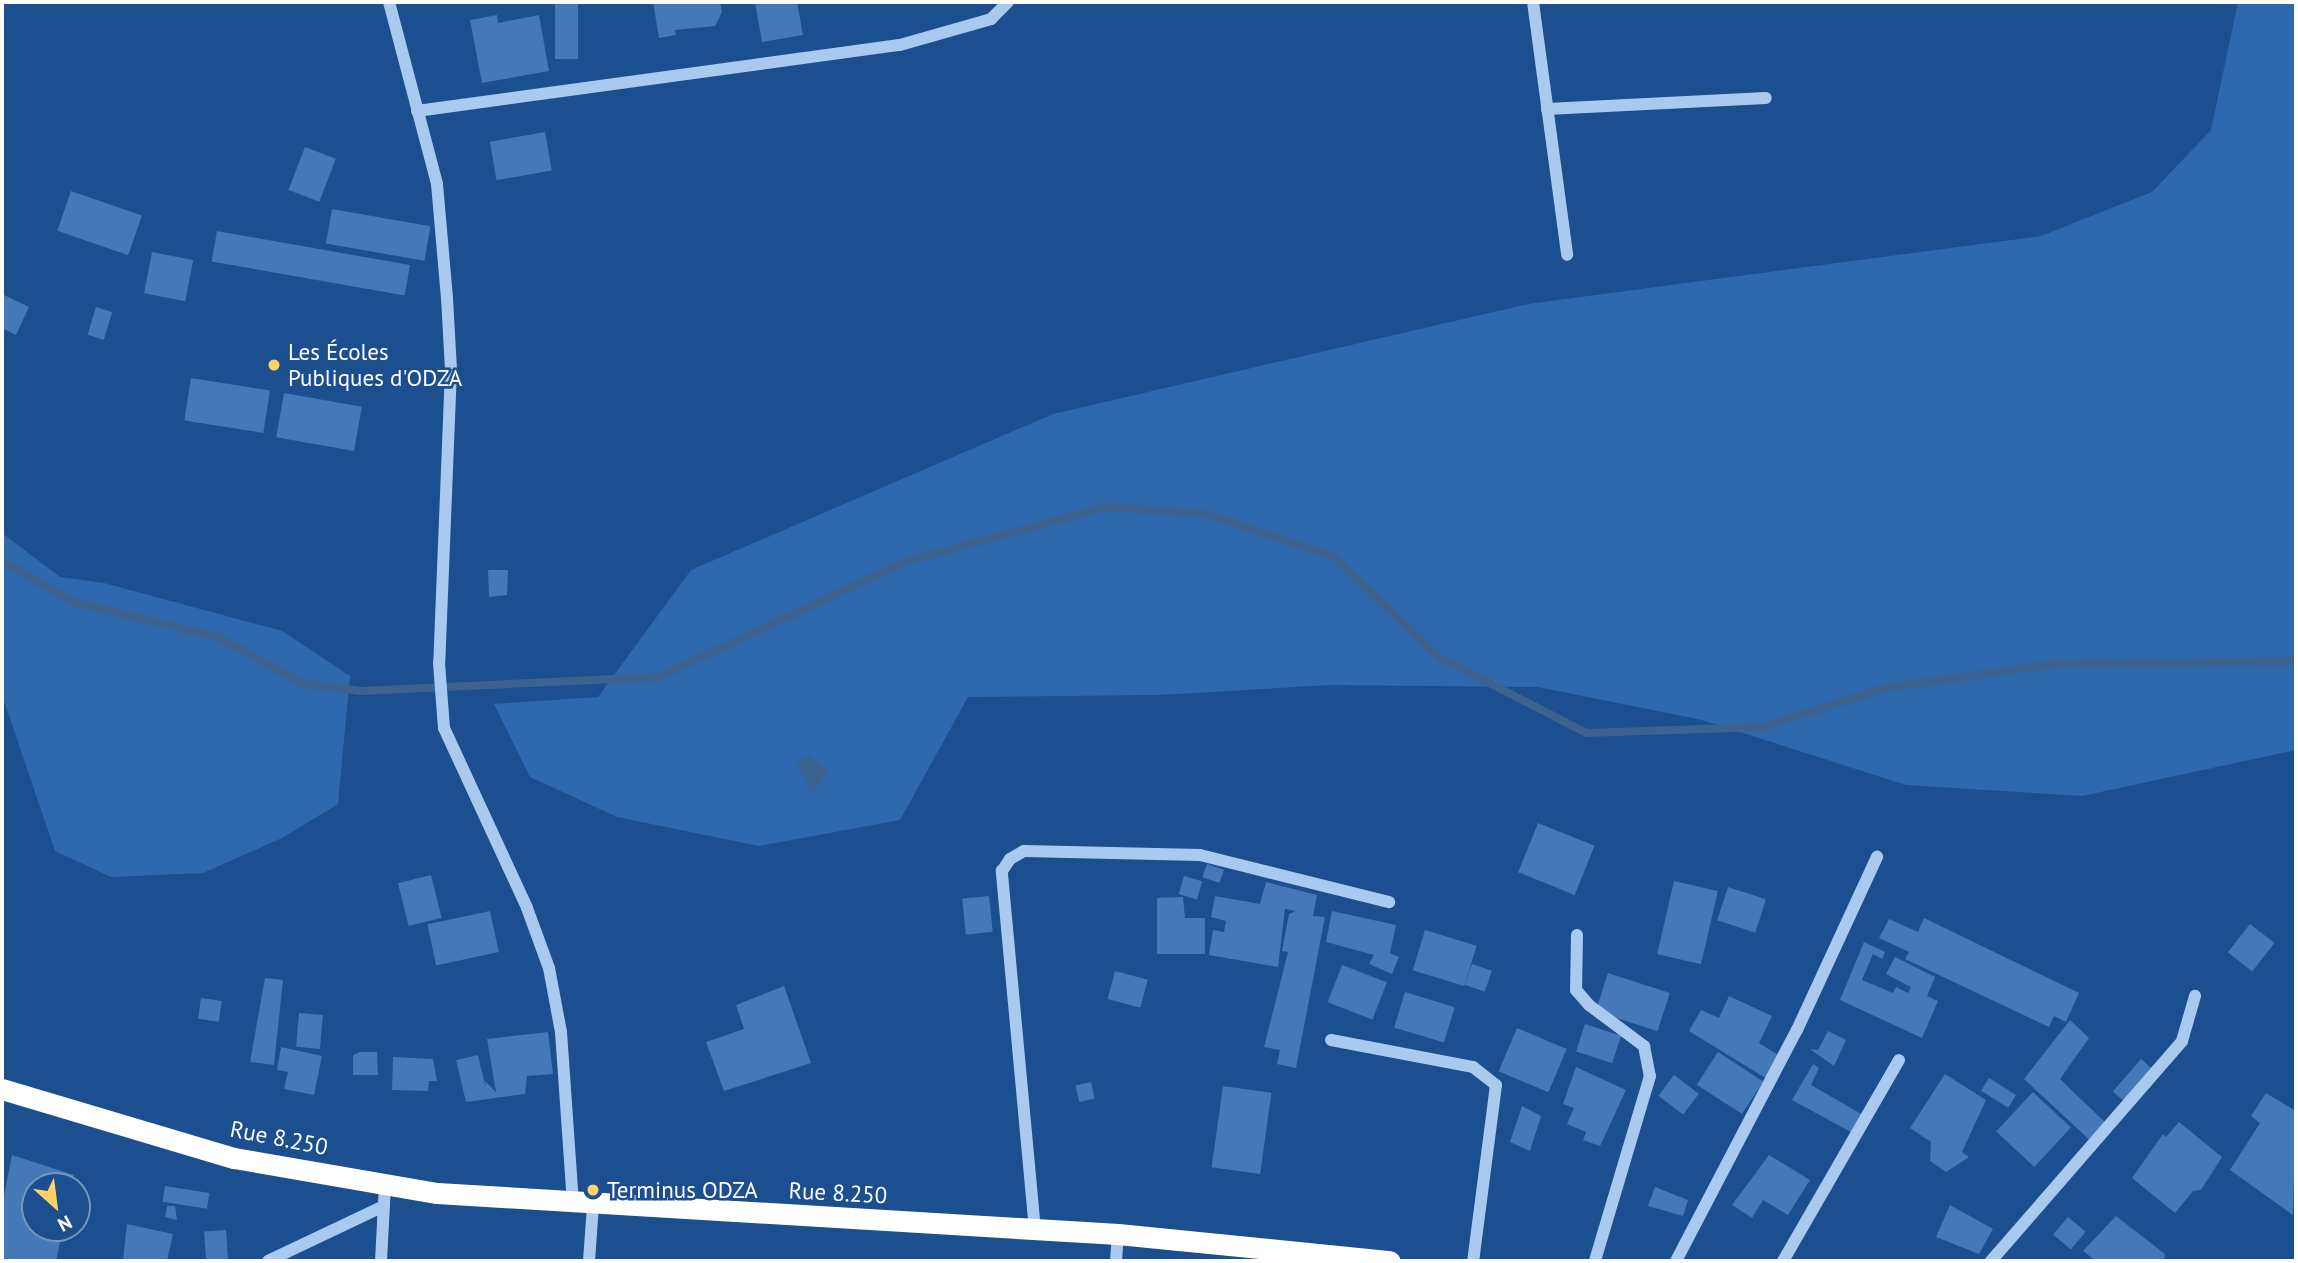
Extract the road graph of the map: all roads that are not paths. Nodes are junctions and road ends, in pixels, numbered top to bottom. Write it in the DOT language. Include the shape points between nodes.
graph roads {
  1 [pos="389,2"];
  2 [pos="1008,2"];
  3 [pos="1533,2"];
  4 [pos="1766,99"];
  5 [pos="1547,109"];
  6 [pos="417,111"];
  7 [pos="1567,255"];
  8 [pos="1877,857"];
  9 [pos="1389,902"];
  10 [pos="1577,935"];
  11 [pos="2195,996"];
  12 [pos="1331,1040"];
  13 [pos="1899,1060"];
  14 [pos="2,1089"];
  15 [pos="384,1196"];
  16 [pos="583,1205"];
  17 [pos="1035,1230"];
  18 [pos="1118,1234"];
  19 [pos="1234,1254"];
  20 [pos="268,1261"];
  21 [pos="380,1261"];
  22 [pos="589,1261"];
  23 [pos="1116,1261"];
  24 [pos="1390,1261"];
  25 [pos="1474,1261"];
  26 [pos="1595,1261"];
  27 [pos="1676,1261"];
  28 [pos="1783,1261"];
  29 [pos="1991,1261"];
  1 -- 6 [label="street"];
  2 -- 6 [label="street" via="990,19 900,45"];
  3 -- 5 [label="street"];
  4 -- 5 [label="street"];
  5 -- 7 [label="street"];
  6 -- 16 [label="street" via="437,184 450,370 439,696 444,728 527,908 549,968"];
  8 -- 27 [label="street" via="1797,1030"];
  9 -- 17 [label="street" via="1200,855 1024,851 1010,859 1002,871"];
  10 -- 26 [label="street" via="1576,990 1588,1005 1644,1046 1650,1076"];
  11 -- 29 [label="street" via="2182,1041"];
  12 -- 25 [label="street" via="1474,1066 1496,1085"];
  13 -- 28 [label="street"];
  14 -- 15 [label="highway, Rue 8.250"];
  15 -- 16 [label="highway, Rue 8.250"];
  15 -- 20 [label="street"];
  15 -- 21 [label="street"];
  16 -- 17 [label="highway, Rue 8.250"];
  16 -- 22 [label="street"];
  17 -- 18 [label="highway, Rue 8.250"];
  18 -- 19 [label="highway, Rue 8.250"];
  18 -- 23 [label="street"];
  19 -- 24 [label="highway, Rue 8.250"];
}
